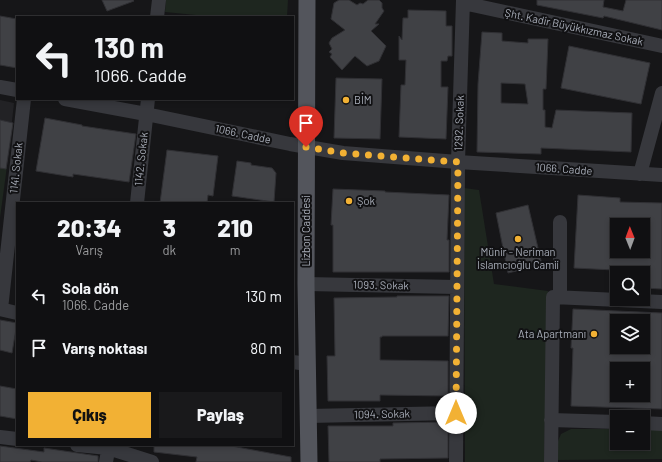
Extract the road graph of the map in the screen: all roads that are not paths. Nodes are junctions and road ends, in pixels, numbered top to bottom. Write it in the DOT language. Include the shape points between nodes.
graph roads {
  1 [pos="159,0"];
  2 [pos="307,0"];
  3 [pos="463,1"];
  4 [pos="157,16"];
  5 [pos="662,46"];
  6 [pos="0,87"];
  7 [pos="16,90"];
  8 [pos="662,93"];
  9 [pos="24,100"];
  10 [pos="69,100"];
  11 [pos="148,100"];
  12 [pos="146,114"];
  13 [pos="306,147"];
  14 [pos="458,162"];
  15 [pos="640,174"];
  16 [pos="662,175"];
  17 [pos="136,202"];
  18 [pos="560,222"];
  19 [pos="306,284"];
  20 [pos="456,286"];
  21 [pos="556,297"];
  22 [pos="662,302"];
  23 [pos="0,309"];
  24 [pos="16,313"];
  25 [pos="300,363"];
  26 [pos="456,413"];
  27 [pos="308,416"];
  28 [pos="551,420"];
  29 [pos="610,422"];
  30 [pos="650,423"];
  31 [pos="662,424"];
  32 [pos="0,437"];
  33 [pos="16,439"];
  34 [pos="82,446"];
  35 [pos="108,452"];
  36 [pos="152,462"];
  37 [pos="309,462"];
  38 [pos="456,462"];
  39 [pos="551,462"];
  1 -- 4 [label="street"];
  2 -- 13 [label="main road, Lizbon Caddesi"];
  3 -- 5 [label="street, Şht. Kadir Büyükkızmaz Sokak"];
  3 -- 14 [label="street, 1292. Sokak"];
  6 -- 7 [label="street"];
  8 -- 15 [label="street"];
  9 -- 23 [label="street, 1141. Sokak"];
  10 -- 12 [label="street, 1066. Cadde"];
  11 -- 12 [label="street, 1142. Sokak"];
  12 -- 13 [label="street, 1066. Cadde"];
  12 -- 17 [label="street, 1142. Sokak"];
  13 -- 14 [label="street, 1066. Cadde" via="343,153"];
  13 -- 19 [label="main road, Lizbon Caddesi"];
  14 -- 15 [label="street, 1066. Cadde"];
  14 -- 20 [label="street, 1292. Sokak"];
  15 -- 16 [label="street, 1066. Cadde"];
  18 -- 21 [label="street"];
  19 -- 20 [label="street, 1093. Sokak"];
  19 -- 25 [label="main road, Lizbon Caddesi"];
  20 -- 26 [label="street, 1292. Sokak"];
  21 -- 22 [label="street"];
  21 -- 28 [label="street"];
  23 -- 24 [label="street"];
  25 -- 27 [label="main road, Lizbon Caddesi"];
  26 -- 27 [label="street, 1094. Sokak"];
  26 -- 38 [label="street, 1292. Sokak"];
  27 -- 37 [label="main road, Lizbon Caddesi"];
  28 -- 29 [label="street"];
  28 -- 39 [label="street"];
  30 -- 31 [label="street"];
  32 -- 33 [label="street"];
  34 -- 35 [label="street"];
  35 -- 36 [label="street"];
}
